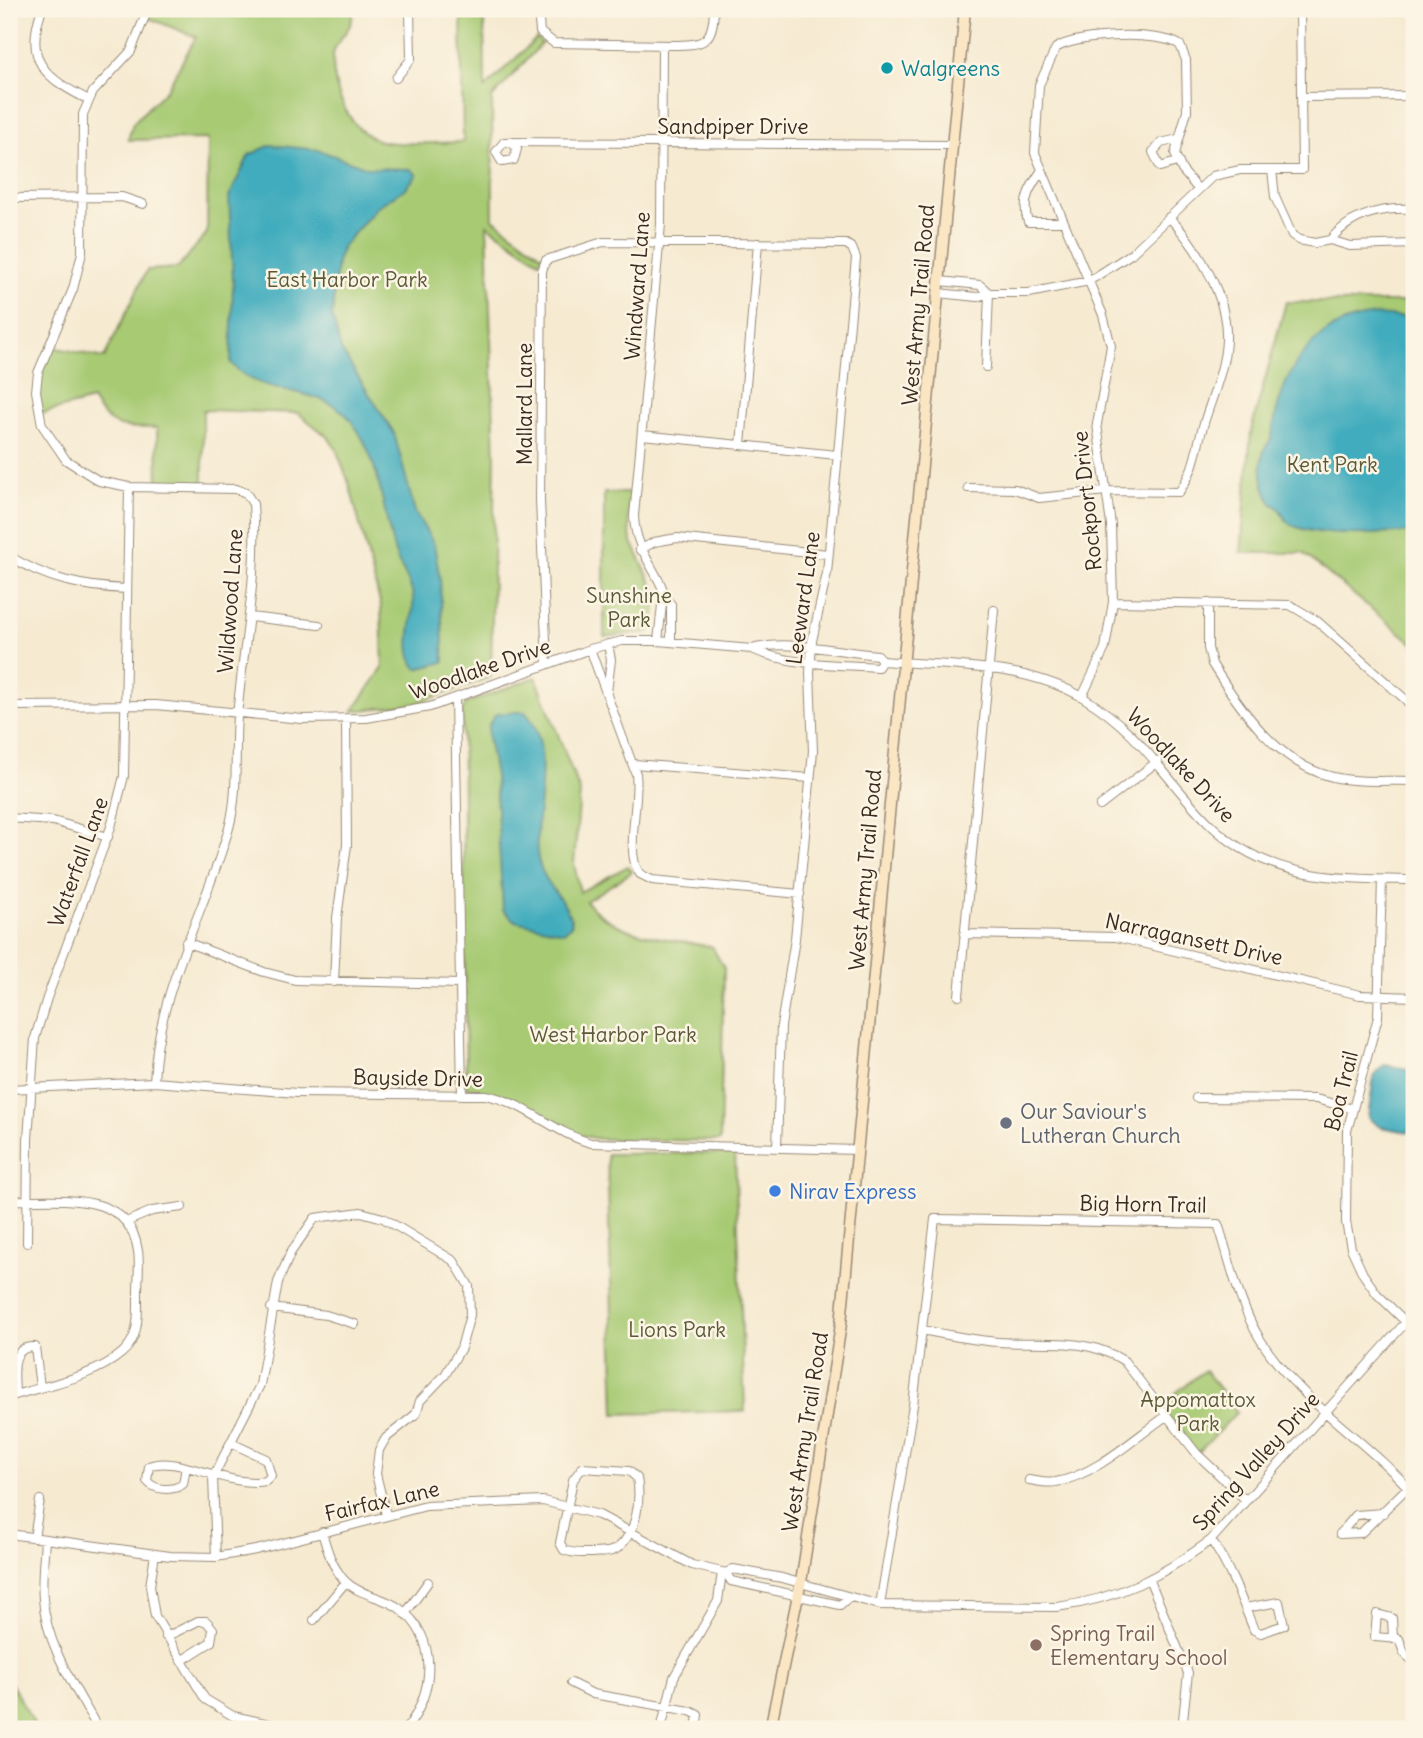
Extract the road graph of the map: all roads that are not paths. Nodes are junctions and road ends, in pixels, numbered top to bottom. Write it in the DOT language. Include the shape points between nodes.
graph roads {
  1 [pos="42,9"];
  2 [pos="148,9"];
  3 [pos="410,9"];
  4 [pos="538,9"];
  5 [pos="714,9"];
  6 [pos="965,9"];
  7 [pos="1300,9"];
  8 [pos="662,45"];
  9 [pos="396,78"];
  10 [pos="1414,96"];
  11 [pos="1301,97"];
  12 [pos="89,100"];
  13 [pos="1178,139"];
  14 [pos="661,143"];
  15 [pos="513,144"];
  16 [pos="953,145"];
  17 [pos="1177,162"];
  18 [pos="1042,170"];
  19 [pos="1272,170"];
  20 [pos="1198,189"];
  21 [pos="83,197"];
  22 [pos="9,198"];
  23 [pos="143,204"];
  24 [pos="1414,209"];
  25 [pos="1169,217"];
  26 [pos="1063,222"];
  27 [pos="1329,240"];
  28 [pos="659,243"];
  29 [pos="758,243"];
  30 [pos="1414,244"];
  31 [pos="1089,281"];
  32 [pos="939,287"];
  33 [pos="989,293"];
  34 [pos="986,367"];
  35 [pos="642,436"];
  36 [pos="741,445"];
  37 [pos="837,454"];
  38 [pos="129,487"];
  39 [pos="968,488"];
  40 [pos="1106,491"];
  41 [pos="640,550"];
  42 [pos="828,554"];
  43 [pos="9,556"];
  44 [pos="126,589"];
  45 [pos="665,600"];
  46 [pos="1113,602"];
  47 [pos="1208,603"];
  48 [pos="994,610"];
  49 [pos="250,617"];
  50 [pos="319,625"];
  51 [pos="658,641"];
  52 [pos="671,642"];
  53 [pos="608,644"];
  54 [pos="812,648"];
  55 [pos="590,649"];
  56 [pos="752,649"];
  57 [pos="882,661"];
  58 [pos="811,662"];
  59 [pos="904,663"];
  60 [pos="547,664"];
  61 [pos="989,670"];
  62 [pos="607,692"];
  63 [pos="1082,697"];
  64 [pos="455,699"];
  65 [pos="9,706"];
  66 [pos="125,706"];
  67 [pos="1414,711"];
  68 [pos="237,712"];
  69 [pos="346,719"];
  70 [pos="1158,761"];
  71 [pos="634,764"];
  72 [pos="810,778"];
  73 [pos="1414,781"];
  74 [pos="1100,806"];
  75 [pos="9,818"];
  76 [pos="108,837"];
  77 [pos="1382,880"];
  78 [pos="1414,880"];
  79 [pos="800,894"];
  80 [pos="964,934"];
  81 [pos="186,942"];
  82 [pos="334,982"];
  83 [pos="460,984"];
  84 [pos="959,996"];
  85 [pos="1380,996"];
  86 [pos="1414,997"];
  87 [pos="153,1082"];
  88 [pos="9,1089"];
  89 [pos="31,1089"];
  90 [pos="462,1095"];
  91 [pos="1196,1098"];
  92 [pos="1353,1109"];
  93 [pos="778,1147"];
  94 [pos="858,1150"];
  95 [pos="9,1200"];
  96 [pos="27,1201"];
  97 [pos="182,1207"];
  98 [pos="126,1222"];
  99 [pos="27,1243"];
  100 [pos="271,1308"];
  101 [pos="1414,1313"];
  102 [pos="1405,1321"];
  103 [pos="355,1324"];
  104 [pos="922,1330"];
  105 [pos="1414,1331"];
  106 [pos="40,1387"];
  107 [pos="12,1396"];
  108 [pos="1324,1412"];
  109 [pos="1165,1416"];
  110 [pos="231,1443"];
  111 [pos="186,1467"];
  112 [pos="213,1477"];
  113 [pos="1029,1480"];
  114 [pos="1411,1490"];
  115 [pos="40,1500"];
  116 [pos="1246,1500"];
  117 [pos="569,1506"];
  118 [pos="1383,1513"];
  119 [pos="386,1515"];
  120 [pos="629,1531"];
  121 [pos="322,1532"];
  122 [pos="9,1534"];
  123 [pos="34,1538"];
  124 [pos="45,1539"];
  125 [pos="1211,1539"];
  126 [pos="155,1554"];
  127 [pos="216,1557"];
  128 [pos="724,1573"];
  129 [pos="1150,1581"];
  130 [pos="346,1582"];
  131 [pos="428,1582"];
  132 [pos="801,1583"];
  133 [pos="798,1595"];
  134 [pos="848,1598"];
  135 [pos="880,1605"];
  136 [pos="1245,1608"];
  137 [pos="405,1614"];
  138 [pos="314,1620"];
  139 [pos="166,1637"];
  140 [pos="1393,1639"];
  141 [pos="181,1661"];
  142 [pos="1414,1662"];
  143 [pos="571,1683"];
  144 [pos="666,1705"];
  145 [pos="98,1729"];
  146 [pos="293,1729"];
  147 [pos="406,1729"];
  148 [pos="661,1729"];
  149 [pos="696,1729"];
  150 [pos="770,1729"];
  151 [pos="1182,1729"];
  1 -- 12 [label="street" via="34,36 38,61 51,78"];
  2 -- 12 [label="street" via="127,57"];
  3 -- 9 [label="street" via="411,59"];
  4 -- 8 [label="street" via="540,32 554,43"];
  5 -- 8 [label="street" via="712,31 705,40"];
  6 -- 16 [label="main road, West Army Trail Road"];
  7 -- 11 [label="street"];
  8 -- 14 [label="street, Windward Lane"];
  10 -- 11 [label="street"];
  11 -- 19 [label="street" via="1302,170"];
  12 -- 21 [label="street, Wildwood Lane" via="82,128"];
  13 -- 17 [label="street"];
  13 -- 17 [label="street" via="1160,143 1153,152 1160,167"];
  13 -- 18 [label="street, Rockport Drive" via="1187,111 1186,60 1180,45 1166,37 1069,40 1049,59 1038,96 1035,153"];
  14 -- 15 [label="street, Sandpiper Drive"];
  14 -- 16 [label="street, Sandpiper Drive"];
  14 -- 28 [label="street, Windward Lane"];
  16 -- 32 [label="main road, West Army Trail Road"];
  17 -- 20 [label="street"];
  18 -- 26 [label="street, Rockport Drive"];
  18 -- 26 [label="street" via="1027,192 1028,222"];
  19 -- 20 [label="street" via="1228,171"];
  19 -- 27 [label="street" via="1275,197 1292,235 1310,243"];
  20 -- 25 [label="street"];
  21 -- 22 [label="street"];
  21 -- 23 [label="street" via="122,197"];
  21 -- 38 [label="street, Wildwood Lane" via="80,264 41,360 37,406 47,435 66,460 99,481"];
  24 -- 27 [label="street" via="1389,208 1364,215 1342,225"];
  25 -- 31 [label="street" via="1131,254"];
  25 -- 40 [label="street" via="1189,239 1222,308 1224,356 1194,468 1179,492"];
  26 -- 31 [label="street, Rockport Drive"];
  27 -- 30 [label="street" via="1350,246"];
  28 -- 29 [label="street, Leeward Lane"];
  28 -- 35 [label="street, Windward Lane"];
  28 -- 60 [label="street, Mallard Lane" via="594,244 546,260 542,271 540,500"];
  29 -- 36 [label="street"];
  29 -- 37 [label="street, Leeward Lane" via="846,244 856,253"];
  31 -- 33 [label="street" via="1039,293"];
  31 -- 40 [label="street, Rockport Drive" via="1111,346 1097,418"];
  32 -- 33 [label="street" via="977,297"];
  32 -- 59 [label="main road, West Army Trail Road"];
  33 -- 34 [label="street"];
  35 -- 36 [label="street"];
  35 -- 41 [label="street, Windward Lane" via="634,516"];
  36 -- 37 [label="street"];
  37 -- 42 [label="street, Leeward Lane"];
  38 -- 44 [label="street, Waterfall Lane"];
  38 -- 49 [label="street, Wildwood Lane" via="230,488 249,496 253,513"];
  39 -- 40 [label="street" via="1015,489 1039,498"];
  40 -- 46 [label="street, Rockport Drive"];
  41 -- 42 [label="street" via="677,538"];
  41 -- 45 [label="street, Windward Lane"];
  42 -- 54 [label="street, Leeward Lane"];
  43 -- 44 [label="street" via="62,581"];
  44 -- 66 [label="street, Waterfall Lane"];
  45 -- 51 [label="street"];
  45 -- 52 [label="street, Windward Lane" via="671,604"];
  46 -- 47 [label="street"];
  46 -- 63 [label="street, Rockport Drive" via="1105,648"];
  47 -- 67 [label="street" via="1299,608"];
  47 -- 73 [label="street" via="1212,664 1275,746 1308,769 1334,778"];
  48 -- 61 [label="street"];
  49 -- 50 [label="street"];
  49 -- 68 [label="street, Wildwood Lane"];
  51 -- 52 [label="street, Woodlake Drive"];
  51 -- 53 [label="street, Woodlake Drive"];
  52 -- 56 [label="street, Woodlake Drive"];
  53 -- 55 [label="street, Woodlake Drive"];
  53 -- 62 [label="street"];
  54 -- 56 [label="street, Woodlake Drive"];
  54 -- 57 [label="street, Woodlake Drive" via="878,655"];
  54 -- 58 [label="street, Leeward Lane"];
  55 -- 60 [label="street, Woodlake Drive"];
  55 -- 62 [label="street"];
  56 -- 58 [label="street, Woodlake Drive"];
  57 -- 58 [label="street, Woodlake Drive" via="878,667"];
  57 -- 59 [label="street, Woodlake Drive"];
  58 -- 72 [label="street, Leeward Lane"];
  59 -- 61 [label="street, Woodlake Drive"];
  59 -- 94 [label="main road, West Army Trail Road"];
  60 -- 64 [label="street, Woodlake Drive"];
  61 -- 63 [label="street, Woodlake Drive" via="1039,679"];
  61 -- 80 [label="street"];
  62 -- 71 [label="street"];
  63 -- 70 [label="street, Woodlake Drive" via="1119,722"];
  64 -- 69 [label="street, Woodlake Drive" via="408,713"];
  64 -- 83 [label="street"];
  65 -- 66 [label="street, Woodlake Drive"];
  66 -- 68 [label="street, Woodlake Drive"];
  66 -- 76 [label="street, Waterfall Lane" via="124,776"];
  68 -- 69 [label="street, Woodlake Drive"];
  68 -- 81 [label="street, Wildwood Lane" via="232,817"];
  69 -- 82 [label="street" via="347,845"];
  70 -- 74 [label="street"];
  70 -- 77 [label="street, Woodlake Drive" via="1207,822 1250,855 1303,875"];
  71 -- 72 [label="street"];
  71 -- 79 [label="street" via="638,794 632,855 640,874 652,880"];
  72 -- 79 [label="street, Leeward Lane"];
  75 -- 76 [label="street" via="53,821"];
  76 -- 89 [label="street, Waterfall Lane" via="42,1011"];
  77 -- 78 [label="street, Woodlake Drive"];
  77 -- 85 [label="street, Boa Trail"];
  79 -- 93 [label="street, Leeward Lane" via="780,1026"];
  80 -- 84 [label="street"];
  80 -- 85 [label="street, Narragansett Drive" via="1116,937 1346,992"];
  81 -- 82 [label="street" via="279,976"];
  81 -- 87 [label="street, Wildwood Lane" via="162,1014"];
  82 -- 83 [label="street"];
  83 -- 90 [label="street"];
  85 -- 86 [label="street, Narragansett Drive"];
  85 -- 92 [label="street, Boa Trail"];
  87 -- 89 [label="street, Bayside Drive"];
  87 -- 90 [label="street, Bayside Drive" via="297,1093"];
  88 -- 89 [label="street, Bayside Drive"];
  89 -- 96 [label="street, Waterfall Lane"];
  90 -- 93 [label="street, Bayside Drive" via="509,1101 564,1133 592,1143"];
  91 -- 92 [label="street" via="1317,1099"];
  92 -- 102 [label="street, Boa Trail" via="1345,1142 1348,1238 1369,1284"];
  93 -- 94 [label="street, Bayside Drive"];
  94 -- 132 [label="main road, West Army Trail Road" via="831,1403"];
  95 -- 96 [label="street"];
  96 -- 98 [label="street" via="96,1203"];
  96 -- 99 [label="street, Waterfall Lane"];
  97 -- 98 [label="street" via="152,1211"];
  98 -- 106 [label="street" via="138,1251 137,1331 109,1363"];
  100 -- 103 [label="street"];
  100 -- 110 [label="street" via="260,1385"];
  100 -- 119 [label="street" via="290,1252 315,1218 355,1212 375,1215 441,1251 463,1272 471,1303 461,1348 419,1401 416,1415 386,1438 379,1450 376,1475"];
  101 -- 102 [label="street, Spring Valley Drive"];
  102 -- 105 [label="street, Boa Trail"];
  102 -- 108 [label="street, Spring Valley Drive"];
  104 -- 108 [label="street, Big Horn Trail" via="935,1219 1218,1224 1237,1289 1259,1338 1290,1379"];
  104 -- 109 [label="street" via="983,1341 1079,1343 1102,1348 1124,1361"];
  104 -- 135 [label="street"];
  106 -- 107 [label="street"];
  106 -- 107 [label="street" via="35,1347 25,1346 15,1358"];
  108 -- 114 [label="street, Big Horn Trail"];
  108 -- 116 [label="street, Spring Valley Drive"];
  109 -- 113 [label="street" via="1088,1469 1057,1482"];
  109 -- 116 [label="street"];
  110 -- 112 [label="street"];
  110 -- 112 [label="street" via="266,1459 271,1476 258,1483"];
  111 -- 111 [label="street" via="183,1483 177,1488 158,1489 147,1480 149,1466 156,1463"];
  111 -- 112 [label="street"];
  112 -- 127 [label="street"];
  114 -- 118 [label="street"];
  115 -- 123 [label="street"];
  116 -- 125 [label="street, Spring Valley Drive"];
  117 -- 119 [label="street, Fairfax Lane" via="527,1501 462,1503"];
  117 -- 120 [label="street, Fairfax Lane"];
  117 -- 120 [label="street" via="560,1539 570,1553 608,1552 618,1548"];
  117 -- 120 [label="street" via="573,1480 582,1468 629,1471 637,1478 638,1507"];
  118 -- 118 [label="street" via="1356,1515 1340,1534 1361,1533"];
  119 -- 121 [label="street, Fairfax Lane"];
  120 -- 128 [label="street, Fairfax Lane" via="692,1565"];
  121 -- 127 [label="street, Fairfax Lane"];
  121 -- 130 [label="street" via="331,1562"];
  122 -- 123 [label="street, Fairfax Lane"];
  123 -- 124 [label="street, Fairfax Lane"];
  124 -- 126 [label="street, Fairfax Lane"];
  124 -- 145 [label="street" via="42,1588 49,1630"];
  125 -- 129 [label="street, Spring Valley Drive"];
  125 -- 136 [label="street" via="1230,1569"];
  126 -- 127 [label="street, Fairfax Lane"];
  126 -- 139 [label="street" via="151,1601"];
  128 -- 132 [label="street, Fairfax Lane" via="733,1569"];
  128 -- 133 [label="street, Fairfax Lane" via="731,1581"];
  128 -- 144 [label="street" via="718,1601 680,1664"];
  129 -- 135 [label="street, Spring Valley Drive" via="1103,1599 1057,1607"];
  129 -- 151 [label="street" via="1188,1673"];
  130 -- 137 [label="street"];
  130 -- 138 [label="street"];
  131 -- 137 [label="street"];
  132 -- 133 [label="main road, West Army Trail Road"];
  132 -- 134 [label="street, Spring Valley Drive"];
  133 -- 134 [label="street, Spring Valley Drive" via="840,1605"];
  133 -- 150 [label="main road, West Army Trail Road"];
  134 -- 135 [label="street, Spring Valley Drive"];
  136 -- 136 [label="street" via="1257,1632 1284,1625 1279,1602"];
  137 -- 147 [label="street" via="420,1630 430,1661 424,1690"];
  139 -- 141 [label="street"];
  139 -- 141 [label="street" via="202,1620 213,1629 211,1642"];
  140 -- 142 [label="street" via="1399,1639"];
  141 -- 146 [label="street" via="205,1699 221,1712"];
  143 -- 144 [label="street" via="593,1694"];
  144 -- 148 [label="street"];
  144 -- 149 [label="street" via="698,1715"];
}
